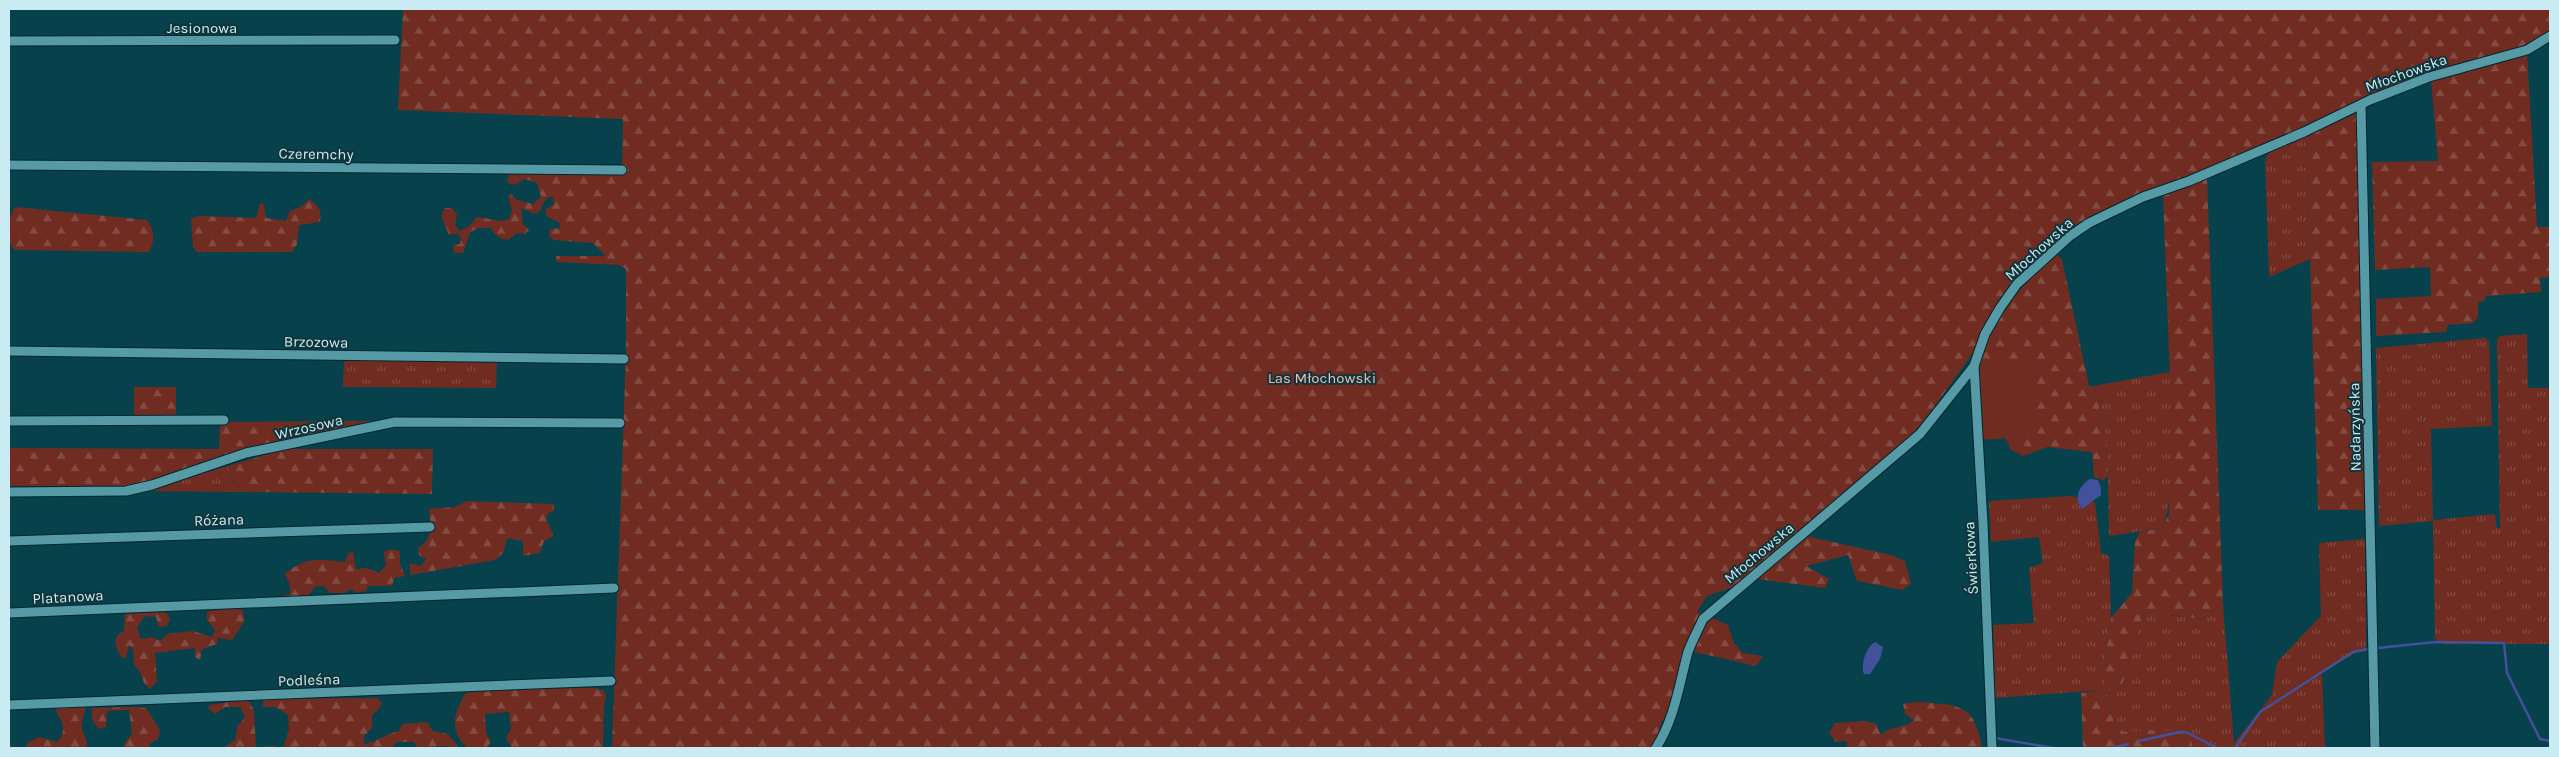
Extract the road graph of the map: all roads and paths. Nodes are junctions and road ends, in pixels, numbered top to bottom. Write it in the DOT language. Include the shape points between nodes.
graph roads {
  1 [pos="2550,36"];
  2 [pos="395,40"];
  3 [pos="9,41"];
  4 [pos="2361,105"];
  5 [pos="9,164"];
  6 [pos="622,170"];
  7 [pos="9,351"];
  8 [pos="624,359"];
  9 [pos="1974,366"];
  10 [pos="224,420"];
  11 [pos="9,421"];
  12 [pos="620,423"];
  13 [pos="9,492"];
  14 [pos="430,527"];
  15 [pos="9,541"];
  16 [pos="614,588"];
  17 [pos="9,613"];
  18 [pos="611,681"];
  19 [pos="9,705"];
  20 [pos="1656,748"];
  21 [pos="1992,748"];
  22 [pos="2375,748"];
  1 -- 4 [label="street, Młochowska" via="2527,50 2429,77"];
  2 -- 3 [label="street, Jesionowa"];
  4 -- 9 [label="street, Młochowska" via="2089,223 2017,284 1985,334"];
  4 -- 22 [label="street, Nadarzyńska"];
  5 -- 6 [label="street, Czeremchy"];
  7 -- 8 [label="street, Brzozowa"];
  9 -- 20 [label="street, Młochowska" via="1920,434 1703,619 1688,651 1676,706"];
  9 -- 21 [label="street, Świerkowa"];
  10 -- 11 [label="street"];
  12 -- 13 [label="street, Wrzosowa" via="395,422 246,453 126,491"];
  14 -- 15 [label="street, Różana"];
  16 -- 17 [label="street, Platanowa"];
  18 -- 19 [label="street, Podleśna"];
}
